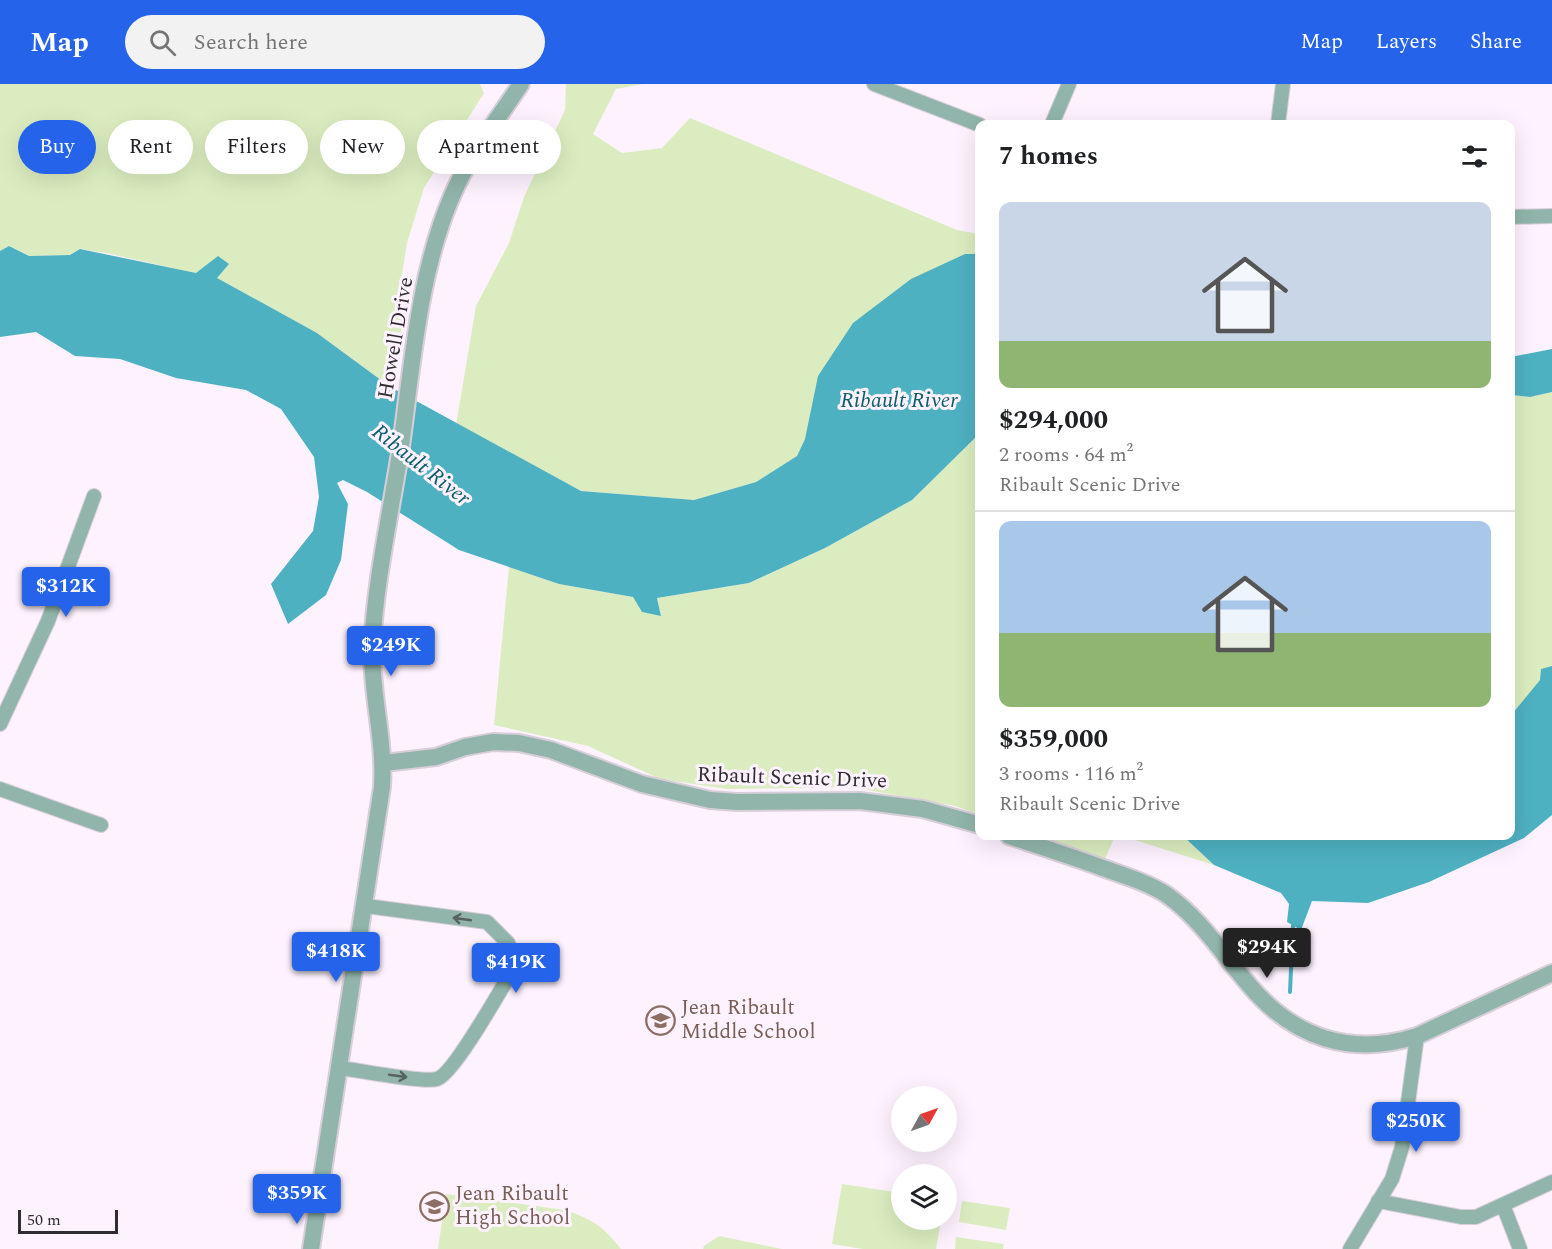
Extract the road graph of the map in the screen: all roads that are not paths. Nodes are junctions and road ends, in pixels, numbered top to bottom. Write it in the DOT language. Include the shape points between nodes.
graph roads {
  1 [pos="521,84"];
  2 [pos="874,84"];
  3 [pos="1069,84"];
  4 [pos="1283,84"];
  5 [pos="1054,120"];
  6 [pos="1278,120"];
  7 [pos="975,123"];
  8 [pos="1552,216"];
  9 [pos="1515,217"];
  10 [pos="94,496"];
  11 [pos="0,724"];
  12 [pos="384,763"];
  13 [pos="0,789"];
  14 [pos="975,824"];
  15 [pos="101,825"];
  16 [pos="1021,840"];
  17 [pos="366,906"];
  18 [pos="1552,973"];
  19 [pos="1417,1036"];
  20 [pos="340,1068"];
  21 [pos="1552,1182"];
  22 [pos="1378,1201"];
  23 [pos="1503,1205"];
  24 [pos="311,1249"];
  25 [pos="1350,1249"];
  26 [pos="1520,1249"];
  1 -- 12 [label="street, Howell Drive" via="452,194 439,228 423,302 374,620 373,676"];
  2 -- 7 [label="street"];
  3 -- 5 [label="street"];
  4 -- 6 [label="street"];
  8 -- 9 [label="street"];
  10 -- 11 [label="street" via="48,621"];
  12 -- 14 [label="street, Ribault Scenic Drive" via="436,758 493,742 519,742 642,784 710,800 861,801 923,809"];
  12 -- 17 [label="street"];
  13 -- 15 [label="street"];
  16 -- 19 [label="street" via="1165,894 1197,921 1271,1008 1296,1026 1320,1037 1363,1045 1394,1043"];
  17 -- 20 [label="street"];
  20 -- 17 [label="street, one-way" via="438,1079 453,1066 516,964 508,943 487,922"];
  18 -- 19 [label="street"];
  19 -- 22 [label="street" via="1402,1147 1392,1179"];
  20 -- 24 [label="street"];
  21 -- 23 [label="street"];
  22 -- 23 [label="street" via="1461,1217 1476,1217"];
  22 -- 25 [label="street"];
  23 -- 26 [label="street"];
}
